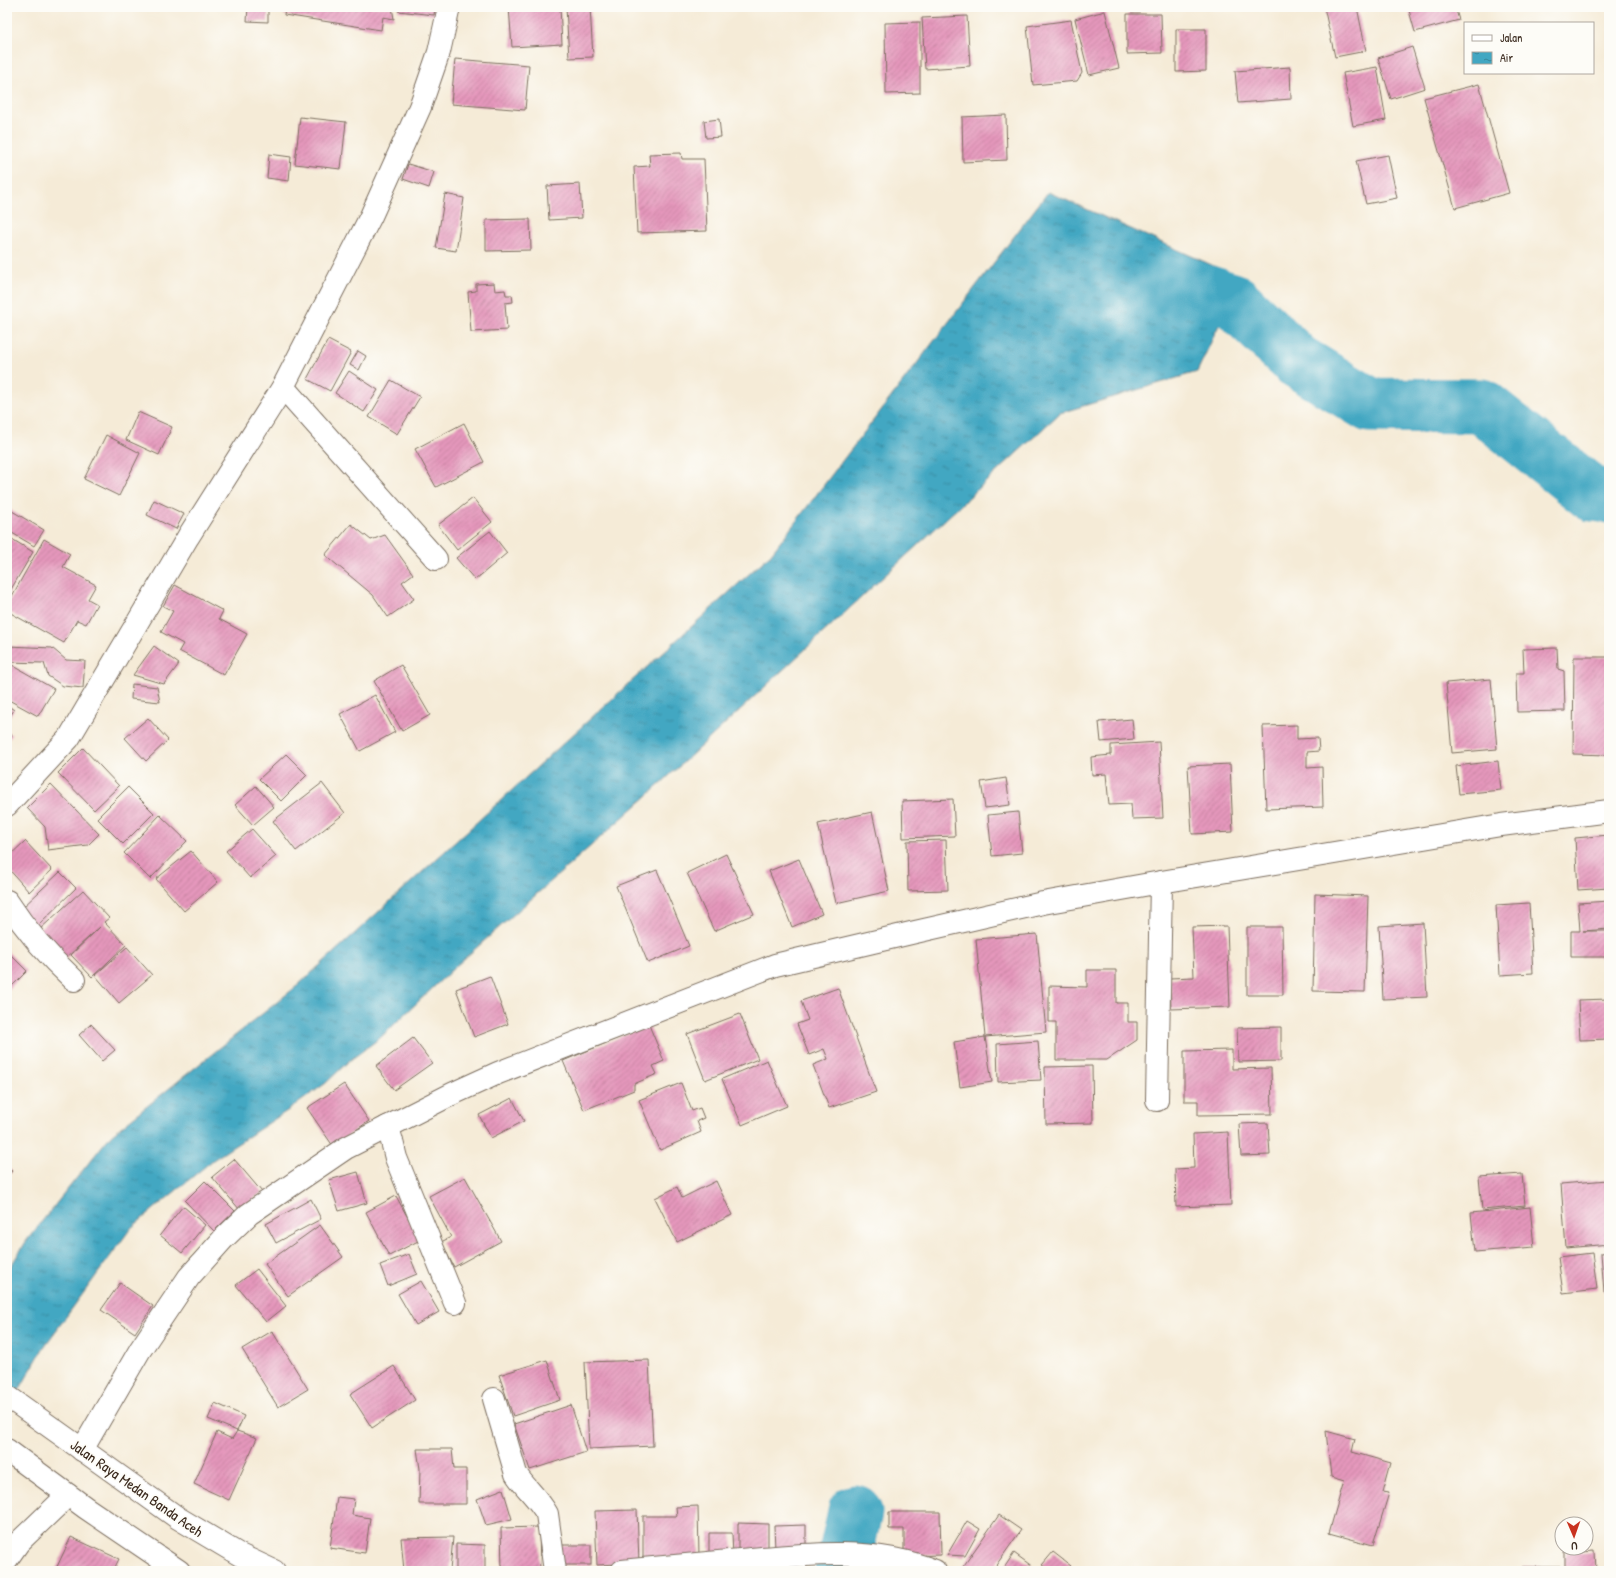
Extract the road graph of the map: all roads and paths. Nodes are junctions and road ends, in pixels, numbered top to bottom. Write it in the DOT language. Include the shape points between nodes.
graph roads {
  1 [pos="449,7"];
  2 [pos="283,388"];
  3 [pos="436,559"];
  4 [pos="7,805"];
  5 [pos="1609,811"];
  6 [pos="1161,882"];
  7 [pos="7,901"];
  8 [pos="74,980"];
  9 [pos="1157,1100"];
  10 [pos="387,1127"];
  11 [pos="455,1303"];
  12 [pos="7,1396"];
  13 [pos="494,1399"];
  14 [pos="7,1450"];
  15 [pos="82,1450"];
  16 [pos="68,1495"];
  17 [pos="7,1559"];
  18 [pos="179,1571"];
  19 [pos="274,1571"];
  20 [pos="555,1571"];
  21 [pos="622,1571"];
  22 [pos="935,1571"];
  1 -- 2 [label="main road" via="439,52 420,107 371,216"];
  2 -- 3 [label="main road"];
  2 -- 4 [label="main road" via="188,537 69,738"];
  5 -- 6 [label="main road" via="1501,825"];
  6 -- 9 [label="main road"];
  6 -- 10 [label="main road" via="1043,903 775,966 498,1073"];
  7 -- 8 [label="main road" via="25,928"];
  10 -- 11 [label="main road" via="396,1158"];
  10 -- 15 [label="main road" via="346,1148 288,1186 249,1214 224,1238 189,1277 166,1311 140,1350"];
  12 -- 15 [label="main road, Jalan Raya Medan Banda Aceh"];
  13 -- 20 [label="main road" via="516,1474 547,1514"];
  14 -- 16 [label="main road"];
  15 -- 19 [label="main road, Jalan Raya Medan Banda Aceh" via="178,1518 227,1548"];
  16 -- 17 [label="main road" via="19,1542"];
  16 -- 18 [label="main road"];
  21 -- 22 [label="main road" via="804,1554 874,1556 917,1564"];
}
